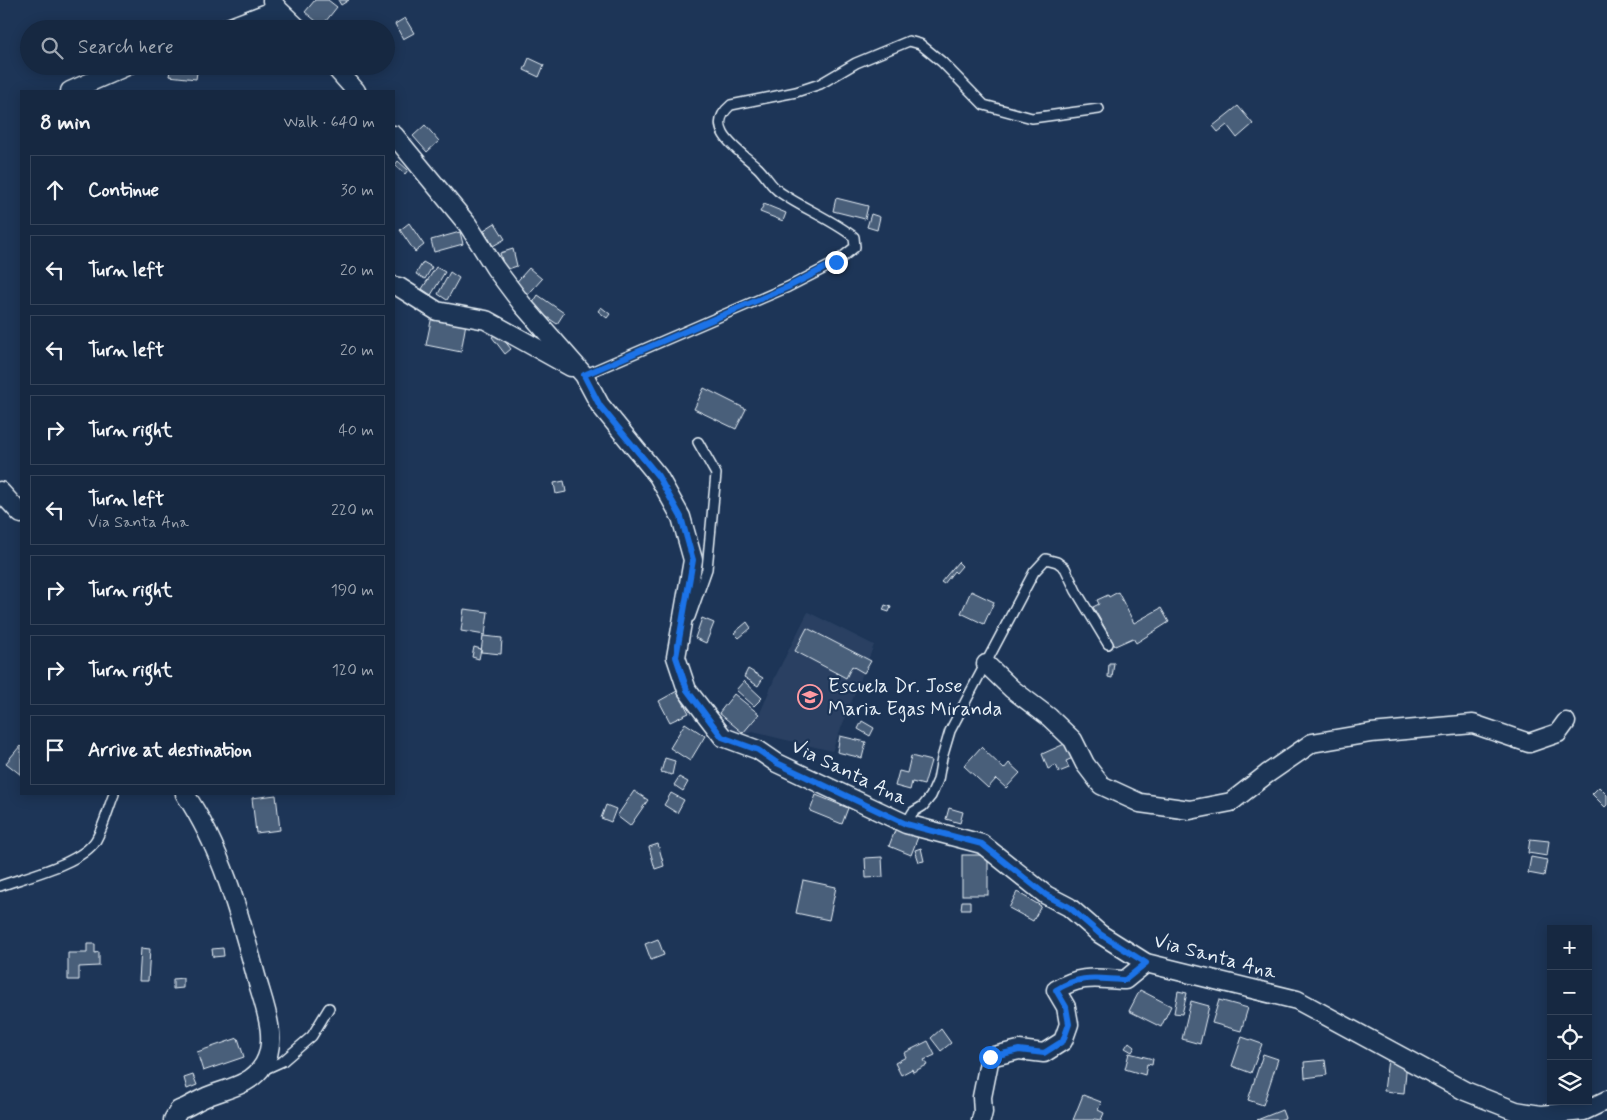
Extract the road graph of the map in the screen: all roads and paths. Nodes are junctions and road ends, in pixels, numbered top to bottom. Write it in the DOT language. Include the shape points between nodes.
graph roads {
  1 [pos="274,5"];
  2 [pos="244,20"];
  3 [pos="290,20"];
  4 [pos="106,75"];
  5 [pos="342,75"];
  6 [pos="72,90"];
  7 [pos="355,90"];
  8 [pos="1099,109"];
  9 [pos="395,135"];
  10 [pos="395,286"];
  11 [pos="584,375"];
  12 [pos="698,442"];
  13 [pos="0,491"];
  14 [pos="20,513"];
  15 [pos="1108,644"];
  16 [pos="676,657"];
  17 [pos="986,664"];
  18 [pos="1566,722"];
  19 [pos="114,795"];
  20 [pos="186,795"];
  21 [pos="906,824"];
  22 [pos="0,886"];
  23 [pos="1146,963"];
  24 [pos="329,1008"];
  25 [pos="258,1072"];
  26 [pos="1607,1100"];
  27 [pos="174,1120"];
  28 [pos="981,1120"];
  1 -- 2 [label="street"];
  1 -- 3 [label="street"];
  4 -- 6 [label="street"];
  5 -- 7 [label="street"];
  8 -- 11 [label="lane" via="1032,118 984,105 942,62 920,44 909,41 856,63 820,84 796,92 731,104 722,116 725,138 779,192 854,237 855,247 836,262 788,287"];
  9 -- 11 [label="street" via="468,225 522,304"];
  10 -- 11 [label="street" via="437,311 486,320"];
  11 -- 16 [label="street" via="600,406 658,476 681,517 693,560"];
  12 -- 16 [label="lane" via="716,474 707,569"];
  13 -- 14 [label="street"];
  15 -- 17 [label="lane" via="1065,568 1046,559 1034,572 1008,617"];
  16 -- 21 [label="street, Via Santa Ana" via="687,690 722,737 758,750 777,763"];
  17 -- 18 [label="street" via="1073,740 1101,786 1140,803 1190,810 1231,802 1312,743 1371,732 1474,724 1529,743 1558,733"];
  17 -- 21 [label="lane" via="950,731 931,796 913,812"];
  19 -- 22 [label="lane" via="102,829 88,850 74,860"];
  20 -- 25 [label="street" via="229,883 246,938 270,1032 268,1056"];
  21 -- 23 [label="street, Via Santa Ana" via="982,844 1046,895 1069,907 1100,934"];
  23 -- 26 [label="street, Via Santa Ana" via="1296,1000 1465,1091 1516,1111 1541,1115 1584,1110"];
  23 -- 28 [label="street" via="1125,980 1081,978 1056,990 1066,1007 1069,1024 1063,1041 1044,1053 1019,1050 990,1057"];
  24 -- 25 [label="lane" via="312,1036 283,1061"];
  25 -- 27 [label="street" via="242,1084 179,1110"];
}
